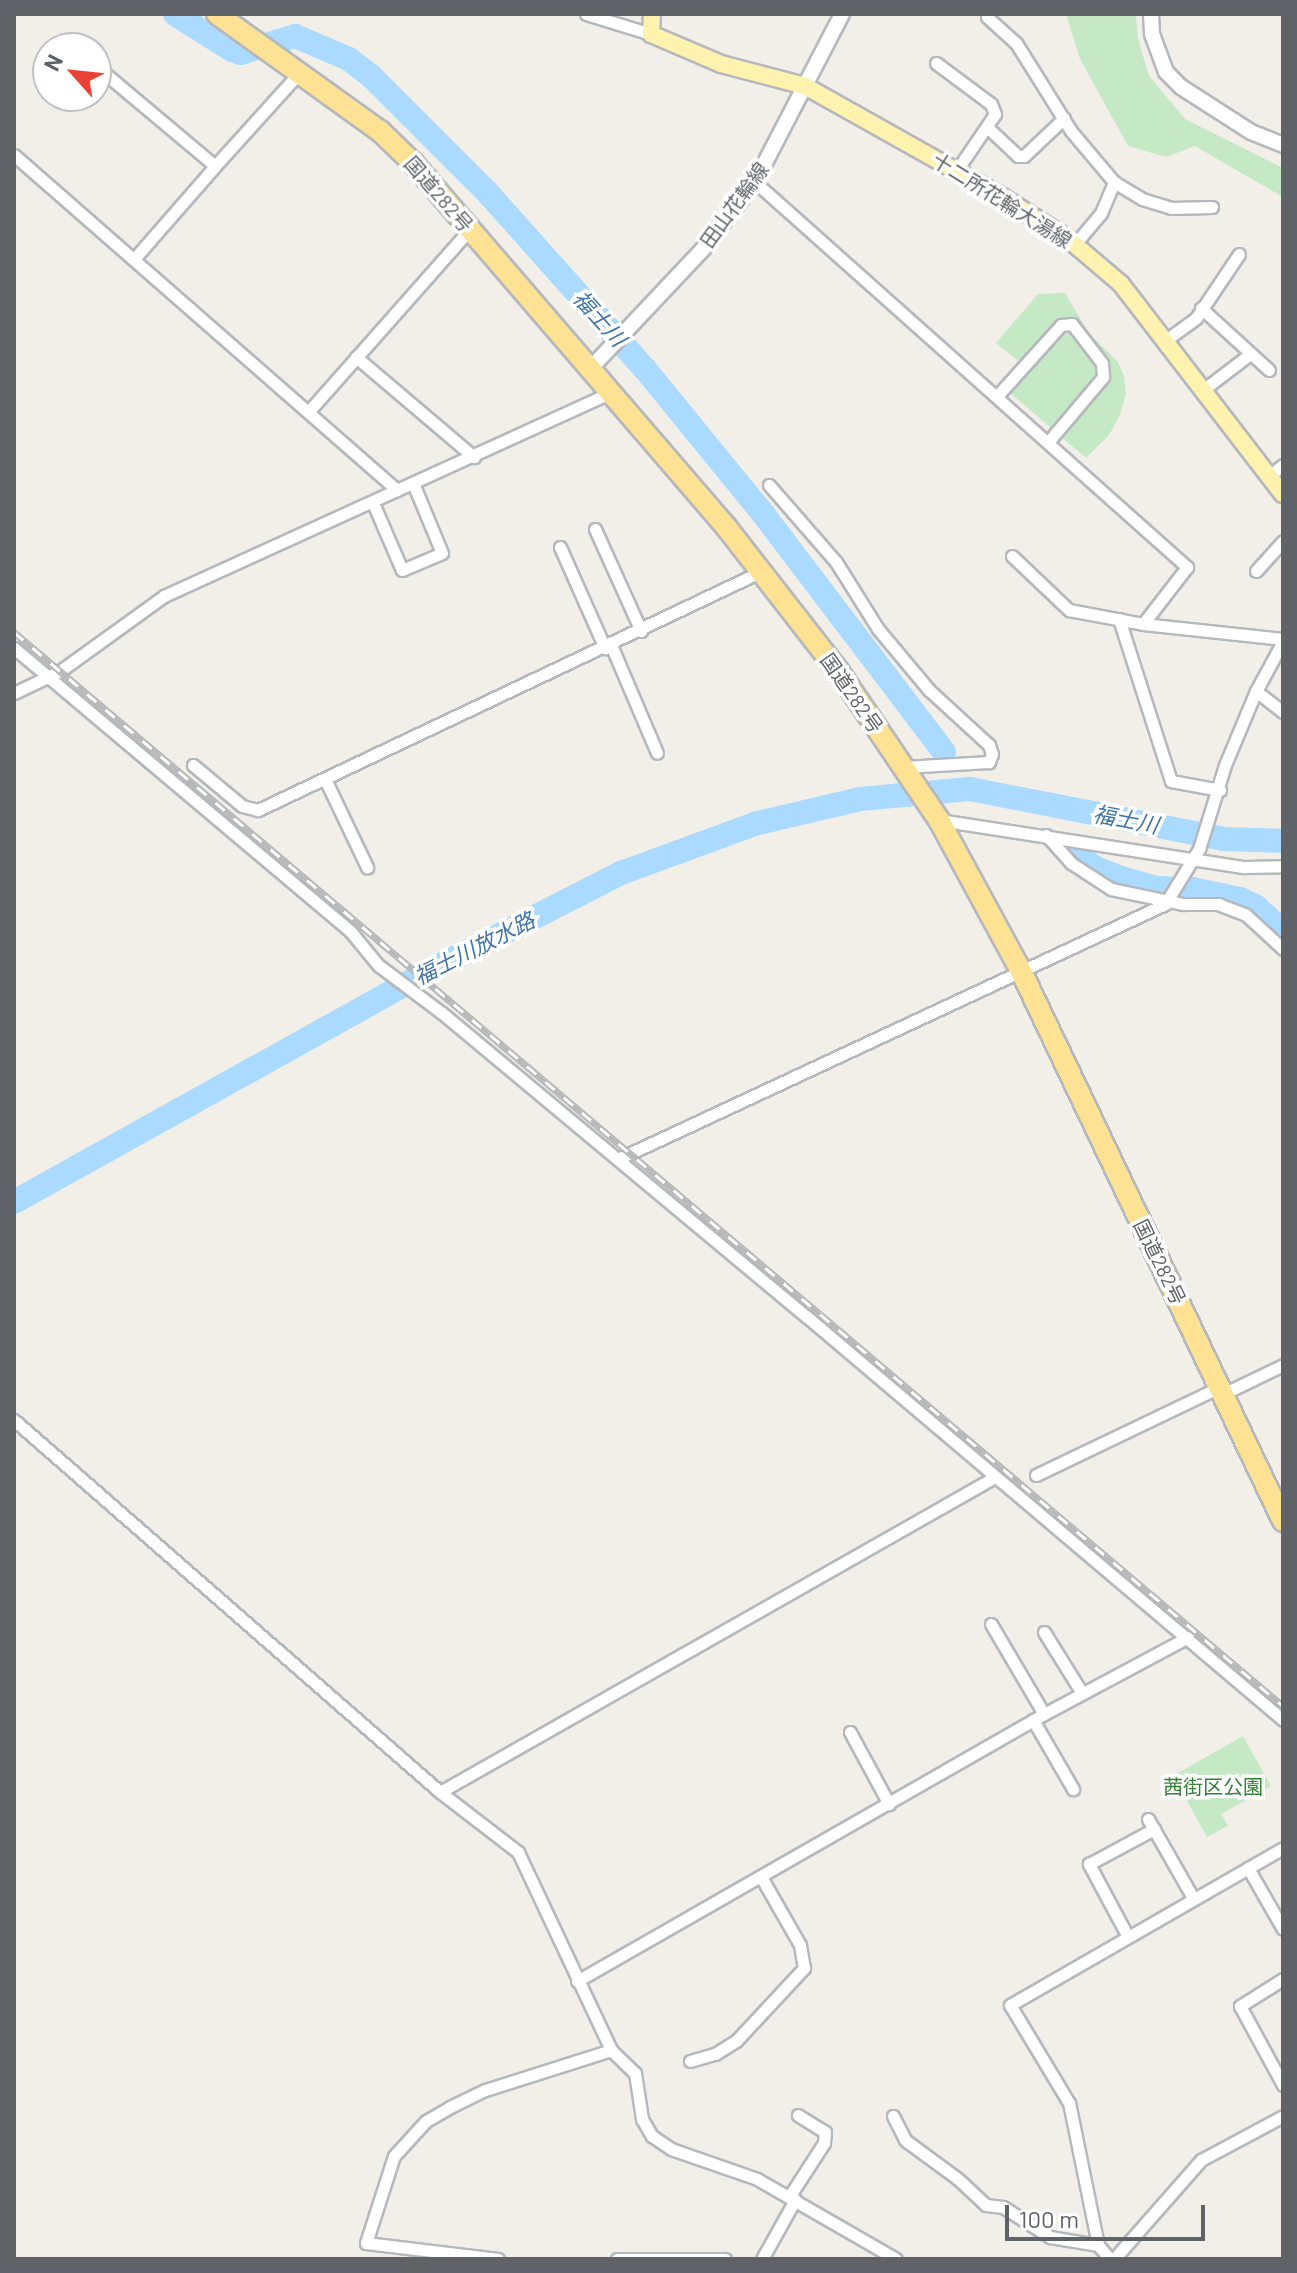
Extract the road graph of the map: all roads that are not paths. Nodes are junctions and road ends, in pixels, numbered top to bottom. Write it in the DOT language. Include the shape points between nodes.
graph roads {
  1 [pos="217,14"];
  2 [pos="586,14"];
  3 [pos="652,14"];
  4 [pos="842,14"];
  5 [pos="1151,14"];
  6 [pos="987,17"];
  7 [pos="651,34"];
  8 [pos="936,63"];
  9 [pos="299,73"];
  10 [pos="112,79"];
  11 [pos="805,86"];
  12 [pos="1064,118"];
  13 [pos="987,127"];
  14 [pos="1283,145"];
  15 [pos="14,155"];
  16 [pos="215,166"];
  17 [pos="957,170"];
  18 [pos="755,182"];
  19 [pos="1114,182"];
  20 [pos="1212,207"];
  21 [pos="470,229"];
  22 [pos="1075,244"];
  23 [pos="1239,254"];
  24 [pos="134,259"];
  25 [pos="1201,308"];
  26 [pos="1166,340"];
  27 [pos="1250,354"];
  28 [pos="356,357"];
  29 [pos="589,370"];
  30 [pos="1269,370"];
  31 [pos="1203,390"];
  32 [pos="609,393"];
  33 [pos="998,395"];
  34 [pos="309,411"];
  35 [pos="1049,441"];
  36 [pos="474,457"];
  37 [pos="1283,465"];
  38 [pos="1268,477"];
  39 [pos="413,483"];
  40 [pos="769,485"];
  41 [pos="397,490"];
  42 [pos="1283,494"];
  43 [pos="373,503"];
  44 [pos="595,529"];
  45 [pos="1283,541"];
  46 [pos="560,547"];
  47 [pos="1012,556"];
  48 [pos="762,571"];
  49 [pos="1256,571"];
  50 [pos="1119,619"];
  51 [pos="1143,624"];
  52 [pos="641,631"];
  53 [pos="1283,640"];
  54 [pos="608,646"];
  55 [pos="14,648"];
  56 [pos="47,677"];
  57 [pos="1256,691"];
  58 [pos="14,693"];
  59 [pos="1283,712"];
  60 [pos="657,753"];
  61 [pos="193,765"];
  62 [pos="904,769"];
  63 [pos="325,779"];
  64 [pos="1220,790"];
  65 [pos="939,820"];
  66 [pos="1046,835"];
  67 [pos="1196,854"];
  68 [pos="1283,866"];
  69 [pos="367,867"];
  70 [pos="1173,896"];
  71 [pos="1283,949"];
  72 [pos="1022,973"];
  73 [pos="618,1159"];
  74 [pos="1283,1365"];
  75 [pos="1221,1391"];
  76 [pos="14,1420"];
  77 [pos="1036,1475"];
  78 [pos="995,1477"];
  79 [pos="1283,1521"];
  80 [pos="991,1624"];
  81 [pos="1044,1632"];
  82 [pos="1188,1637"];
  83 [pos="1082,1693"];
  84 [pos="1038,1717"];
  85 [pos="1283,1720"];
  86 [pos="850,1732"];
  87 [pos="1073,1789"];
  88 [pos="440,1792"];
  89 [pos="889,1804"];
  90 [pos="1283,1848"];
  91 [pos="1248,1868"];
  92 [pos="761,1877"];
  93 [pos="1193,1898"];
  94 [pos="1283,1929"];
  95 [pos="1127,1935"];
  96 [pos="1283,1979"];
  97 [pos="577,1981"];
  98 [pos="611,2050"];
  99 [pos="690,2061"];
  100 [pos="1283,2085"];
  101 [pos="798,2115"];
  102 [pos="893,2116"];
  103 [pos="1283,2116"];
  104 [pos="792,2198"];
  105 [pos="1098,2245"];
  106 [pos="667,2258"];
  107 [pos="498,2259"];
  108 [pos="617,2259"];
  109 [pos="725,2259"];
  110 [pos="762,2259"];
  111 [pos="896,2259"];
  112 [pos="1112,2259"];
  1 -- 9 [label="highway, 国道282号"];
  2 -- 7 [label="street"];
  3 -- 7 [label="main road"];
  4 -- 11 [label="main road, 田山花輪線"];
  5 -- 14 [label="main road" via="1152,34 1166,72 1181,87 1251,132"];
  6 -- 12 [label="street" via="1016,43"];
  7 -- 11 [label="main road, 十二所花輪大湯線" via="721,64"];
  8 -- 13 [label="street" via="991,104 995,114"];
  9 -- 16 [label="street"];
  9 -- 21 [label="highway, 国道282号" via="396,145"];
  10 -- 16 [label="street"];
  11 -- 17 [label="main road, 十二所花輪大湯線"];
  11 -- 18 [label="main road, 田山花輪線"];
  12 -- 13 [label="street" via="1024,156"];
  12 -- 19 [label="street"];
  13 -- 17 [label="street"];
  15 -- 24 [label="street"];
  16 -- 24 [label="street"];
  17 -- 22 [label="main road, 十二所花輪大湯線"];
  18 -- 29 [label="main road, 田山花輪線" via="703,249"];
  18 -- 33 [label="street"];
  19 -- 20 [label="street" via="1171,208"];
  19 -- 22 [label="street" via="1101,213"];
  21 -- 28 [label="street"];
  21 -- 29 [label="highway, 国道282号"];
  22 -- 26 [label="main road, 十二所花輪大湯線" via="1121,284"];
  23 -- 25 [label="street"];
  24 -- 34 [label="street"];
  25 -- 26 [label="street" via="1196,318"];
  25 -- 27 [label="street"];
  26 -- 31 [label="main road, 十二所花輪大湯線"];
  27 -- 30 [label="street"];
  27 -- 31 [label="street"];
  28 -- 34 [label="street"];
  28 -- 36 [label="street"];
  29 -- 32 [label="highway, 国道282号"];
  31 -- 38 [label="main road, 十二所花輪大湯線"];
  32 -- 36 [label="street"];
  32 -- 48 [label="highway, 国道282号"];
  33 -- 35 [label="street"];
  33 -- 35 [label="street" via="1061,325 1072,324 1102,363 1103,377"];
  34 -- 41 [label="street"];
  35 -- 51 [label="street" via="1187,567"];
  36 -- 39 [label="street"];
  37 -- 38 [label="street"];
  38 -- 42 [label="main road, 十二所花輪大湯線"];
  39 -- 41 [label="street"];
  39 -- 43 [label="street" via="442,553 402,570"];
  40 -- 62 [label="street" via="836,562 878,629 992,754 989,762"];
  41 -- 43 [label="street"];
  43 -- 56 [label="street" via="164,596"];
  44 -- 52 [label="street"];
  45 -- 49 [label="street"];
  46 -- 54 [label="street"];
  47 -- 50 [label="street" via="1069,610"];
  48 -- 52 [label="street"];
  48 -- 62 [label="highway, 国道282号"];
  50 -- 51 [label="street"];
  50 -- 64 [label="street" via="1171,781"];
  51 -- 53 [label="street"];
  52 -- 54 [label="street"];
  53 -- 57 [label="street"];
  54 -- 60 [label="street"];
  54 -- 63 [label="street"];
  55 -- 56 [label="street"];
  56 -- 58 [label="street"];
  56 -- 73 [label="street" via="351,932 378,965"];
  57 -- 59 [label="street"];
  57 -- 64 [label="street"];
  61 -- 63 [label="street" via="242,806 258,810"];
  62 -- 65 [label="highway, 国道282号"];
  63 -- 69 [label="street"];
  64 -- 67 [label="street"];
  65 -- 66 [label="street"];
  65 -- 72 [label="highway, 国道282号"];
  66 -- 67 [label="street"];
  66 -- 70 [label="street" via="1091,880 1140,896"];
  67 -- 68 [label="street" via="1244,867"];
  67 -- 70 [label="street"];
  70 -- 71 [label="street" via="1183,904 1218,904 1246,915"];
  70 -- 72 [label="street"];
  72 -- 73 [label="street"];
  72 -- 75 [label="highway, 国道282号"];
  73 -- 78 [label="street"];
  74 -- 75 [label="street"];
  75 -- 77 [label="street"];
  75 -- 79 [label="highway, 国道282号"];
  76 -- 88 [label="street"];
  78 -- 82 [label="street"];
  78 -- 88 [label="street"];
  80 -- 84 [label="street"];
  81 -- 83 [label="street"];
  82 -- 83 [label="street"];
  82 -- 85 [label="street"];
  83 -- 84 [label="street"];
  84 -- 87 [label="street"];
  84 -- 89 [label="street"];
  86 -- 89 [label="street"];
  88 -- 97 [label="street" via="518,1852"];
  89 -- 92 [label="street"];
  90 -- 91 [label="street"];
  91 -- 93 [label="street"];
  91 -- 94 [label="street"];
  92 -- 97 [label="street"];
  92 -- 99 [label="street" via="800,1945 804,1968 736,2041"];
  93 -- 95 [label="street"];
  93 -- 95 [label="street" via="1151,1824 1089,1864"];
  95 -- 105 [label="street" via="1010,2005 1069,2103"];
  96 -- 100 [label="street" via="1240,2006"];
  97 -- 98 [label="street"];
  98 -- 104 [label="street" via="635,2073 642,2119 652,2136 671,2149 757,2179"];
  98 -- 107 [label="street" via="485,2090 450,2107 426,2121 394,2156 366,2243"];
  101 -- 104 [label="street" via="825,2132 824,2143"];
  102 -- 105 [label="street" via="905,2140 986,2205 1003,2207 1050,2237"];
  103 -- 112 [label="street" via="1201,2160"];
  104 -- 110 [label="street"];
  104 -- 111 [label="street"];
  105 -- 112 [label="street"];
  106 -- 108 [label="street"];
  106 -- 109 [label="street"];
}
